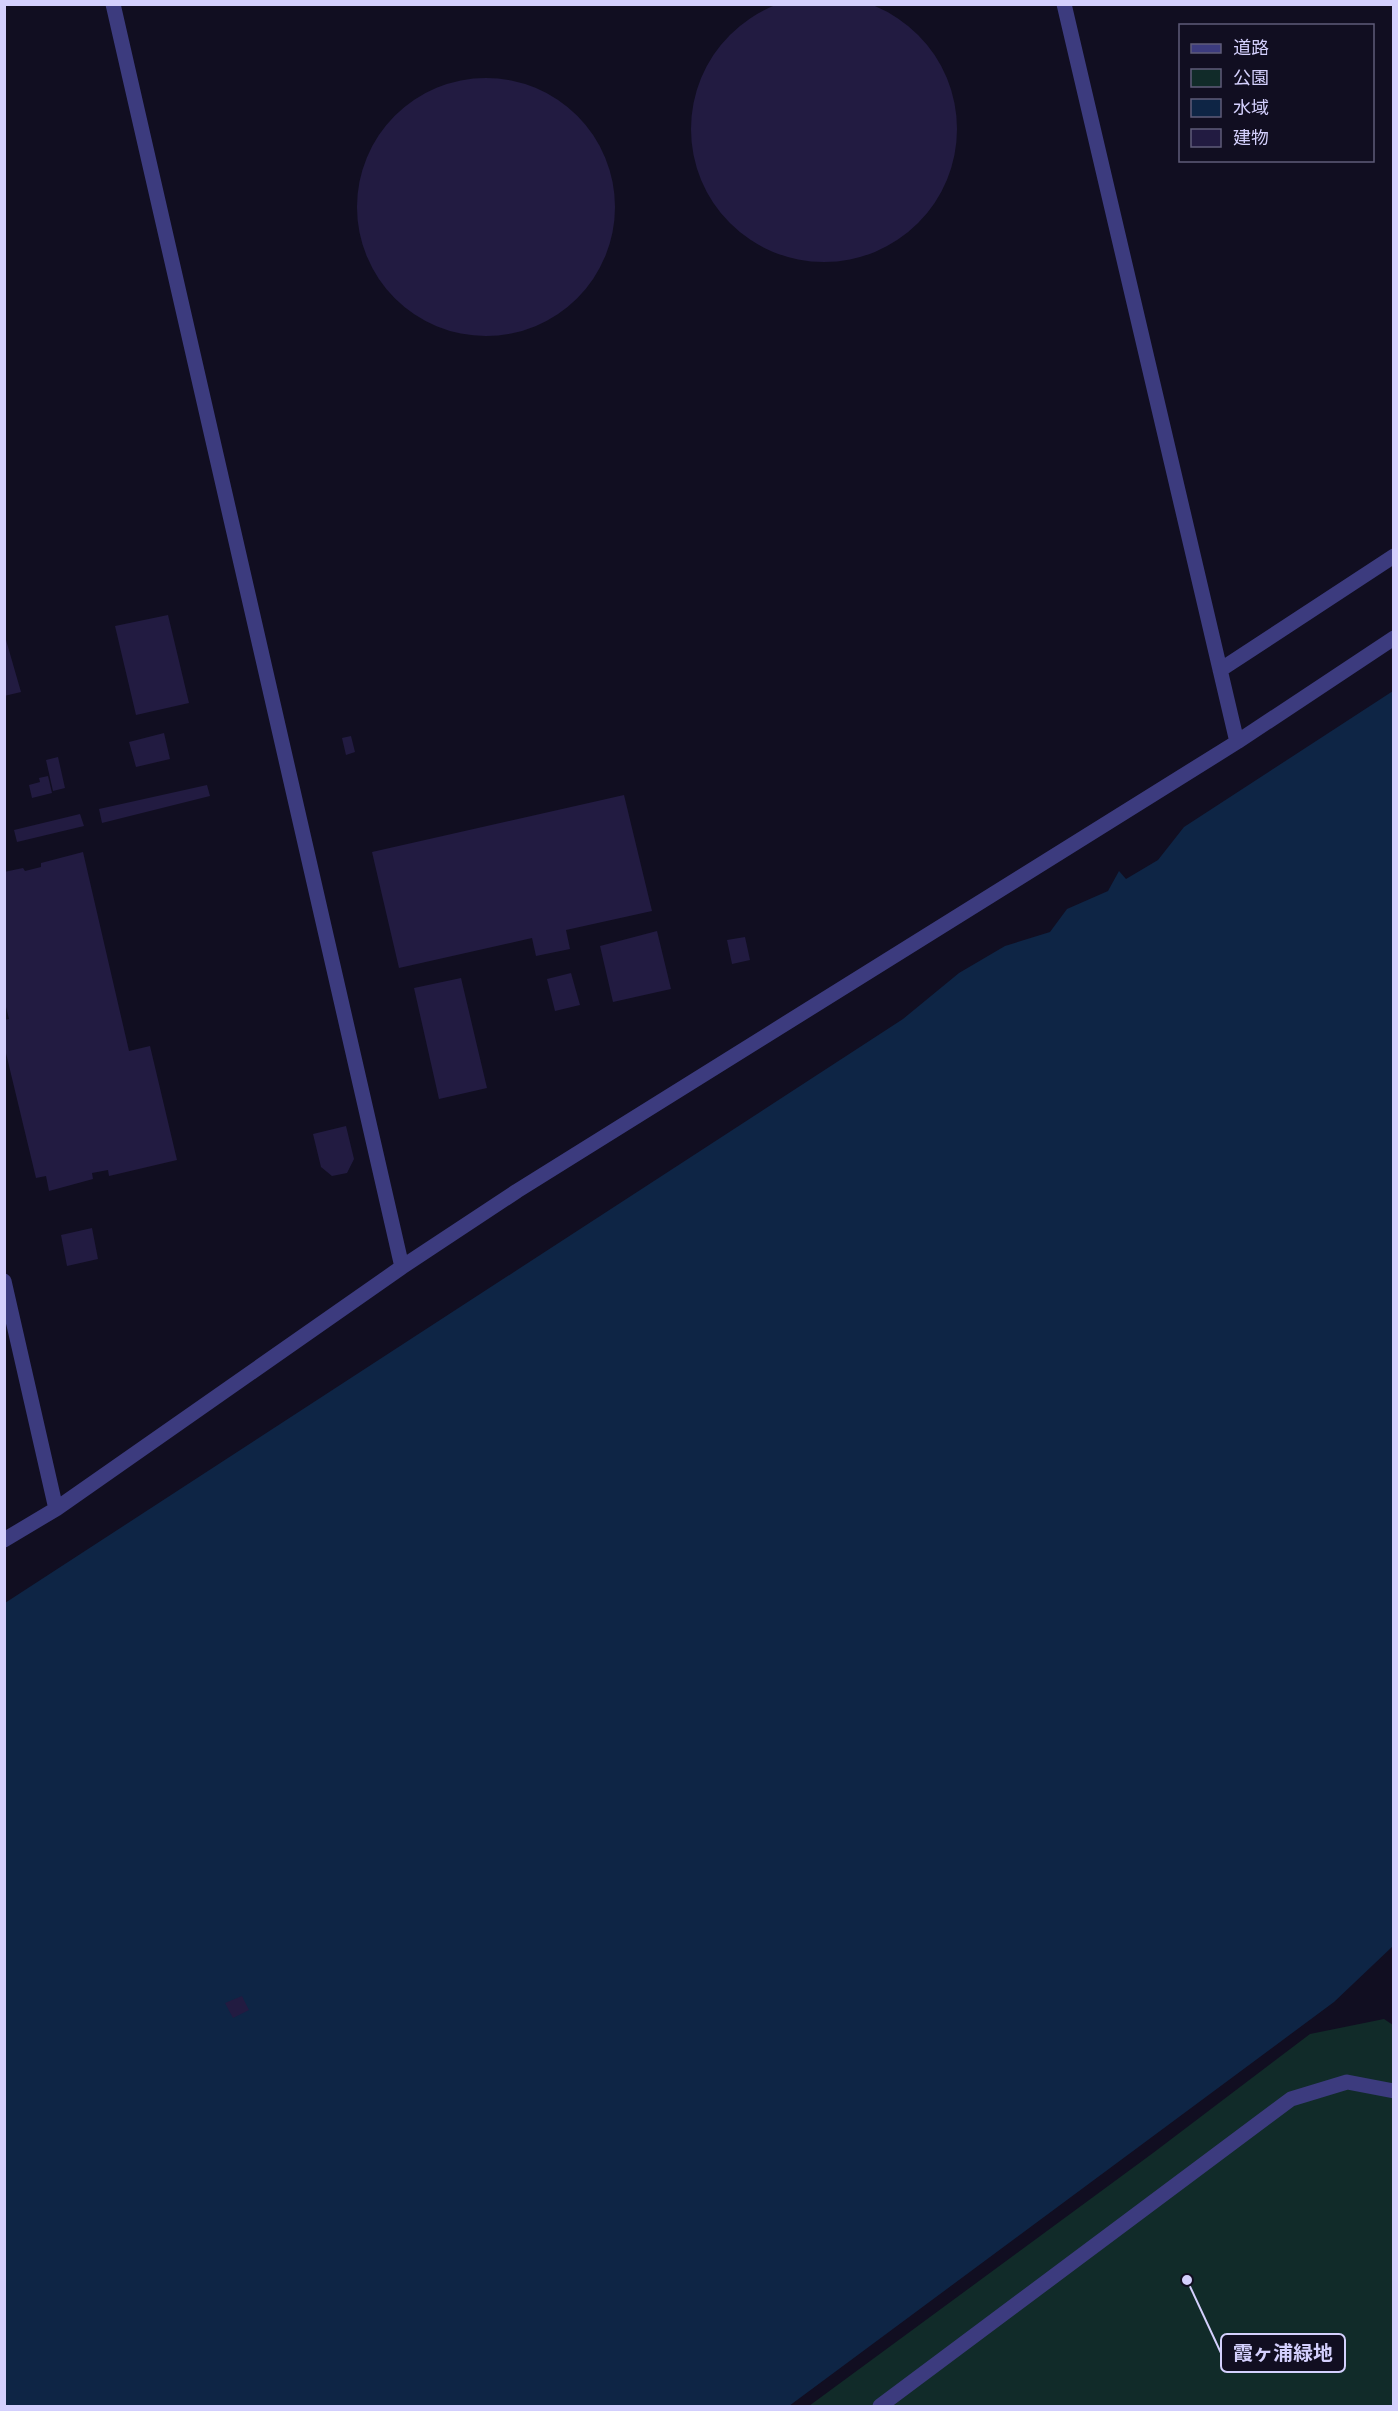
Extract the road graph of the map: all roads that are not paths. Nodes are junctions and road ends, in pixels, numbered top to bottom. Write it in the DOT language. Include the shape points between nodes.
graph roads {
  1 [pos="113,4"];
  2 [pos="1064,4"];
  3 [pos="1394,556"];
  4 [pos="1394,638"];
  5 [pos="1220,670"];
  6 [pos="1237,742"];
  7 [pos="402,1267"];
  8 [pos="4,1281"];
  9 [pos="56,1509"];
  10 [pos="4,1540"];
  11 [pos="1394,2091"];
  12 [pos="880,2406"];
  1 -- 7 [label="lane"];
  2 -- 5 [label="lane"];
  3 -- 5 [label="lane"];
  4 -- 6 [label="lane"];
  5 -- 6 [label="lane"];
  6 -- 7 [label="lane"];
  7 -- 9 [label="lane"];
  8 -- 9 [label="lane"];
  9 -- 10 [label="lane"];
  11 -- 12 [label="lane" via="1347,2082 1291,2099"];
}
